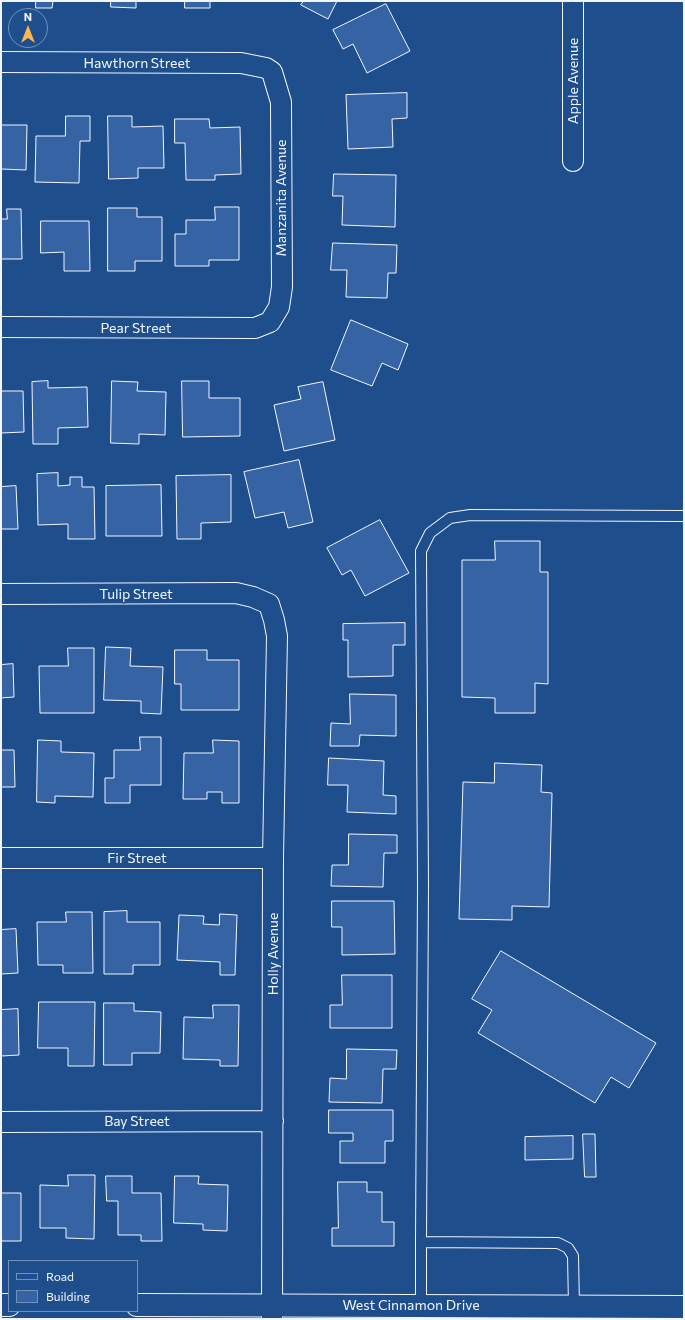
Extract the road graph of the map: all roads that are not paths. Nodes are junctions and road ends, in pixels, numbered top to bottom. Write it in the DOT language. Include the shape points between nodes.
graph roads {
  1 [pos="573,1"];
  2 [pos="1,62"];
  3 [pos="272,72"];
  4 [pos="573,161"];
  5 [pos="270,322"];
  6 [pos="1,327"];
  7 [pos="684,516"];
  8 [pos="1,594"];
  9 [pos="269,604"];
  10 [pos="1,858"];
  11 [pos="273,858"];
  12 [pos="273,1121"];
  13 [pos="1,1122"];
  14 [pos="422,1242"];
  15 [pos="138,1305"];
  16 [pos="421,1305"];
  17 [pos="574,1306"];
  18 [pos="684,1307"];
  19 [pos="272,1312"];
  1 -- 4 [label="street, Apple Avenue"];
  2 -- 3 [label="street, Hawthorn Street" via="241,63 266,68"];
  3 -- 5 [label="street, Manzanita Avenue" via="281,102 282,287 279,306"];
  5 -- 6 [label="street, Pear Street" via="255,328"];
  7 -- 14 [label="lane" via="450,518 430,533 421,551"];
  8 -- 9 [label="street, Tulip Street" via="236,593"];
  9 -- 11 [label="street, Holly Avenue" via="277,636"];
  10 -- 11 [label="street, Fir Street"];
  11 -- 12 [label="street, Holly Avenue"];
  12 -- 13 [label="street, Bay Street"];
  12 -- 19 [label="street, Holly Avenue"];
  14 -- 16 [label="lane"];
  14 -- 17 [label="lane" via="558,1243 568,1248 573,1256"];
  15 -- 19 [label="main road, West Cinnamon Drive"];
  16 -- 17 [label="main road, West Cinnamon Drive"];
  16 -- 19 [label="main road, West Cinnamon Drive"];
  17 -- 18 [label="main road, West Cinnamon Drive"];
}
